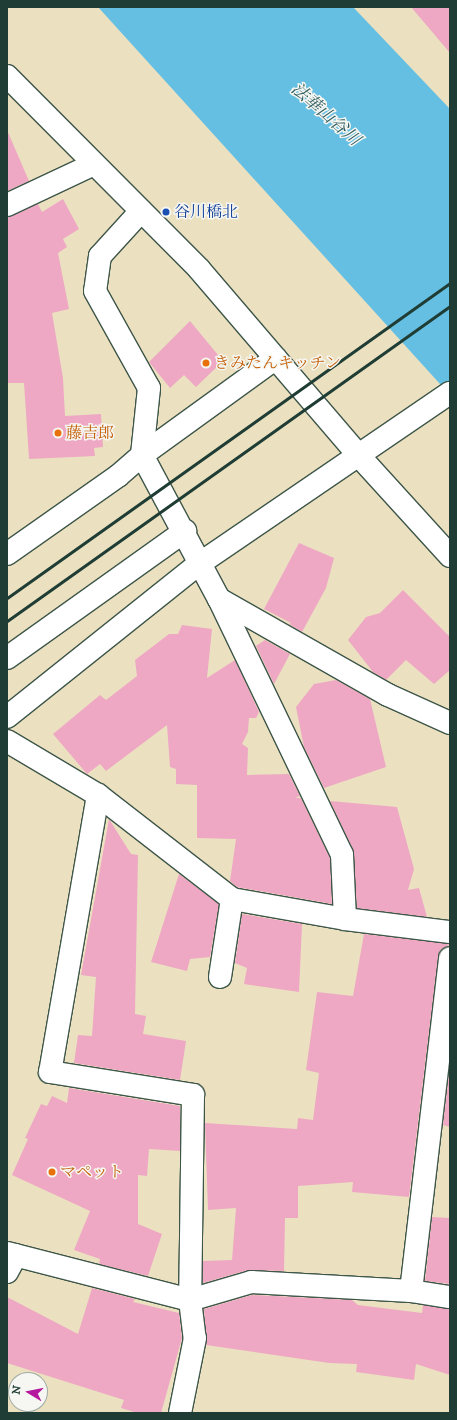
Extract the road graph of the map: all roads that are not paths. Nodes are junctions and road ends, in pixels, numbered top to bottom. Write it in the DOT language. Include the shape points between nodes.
graph roads {
  1 [pos="7,76"];
  2 [pos="94,164"];
  3 [pos="7,205"];
  4 [pos="141,211"];
  5 [pos="276,358"];
  6 [pos="450,393"];
  7 [pos="142,456"];
  8 [pos="360,456"];
  9 [pos="185,531"];
  10 [pos="7,554"];
  11 [pos="450,556"];
  12 [pos="199,564"];
  13 [pos="219,599"];
  14 [pos="7,658"];
  15 [pos="7,717"];
  16 [pos="450,723"];
  17 [pos="7,741"];
  18 [pos="98,795"];
  19 [pos="232,899"];
  20 [pos="345,919"];
  21 [pos="450,932"];
  22 [pos="450,958"];
  23 [pos="220,977"];
  24 [pos="10,1260"];
  25 [pos="411,1291"];
  26 [pos="450,1298"];
  27 [pos="190,1300"];
  28 [pos="180,1413"];
  1 -- 2 [label="street"];
  2 -- 3 [label="street"];
  2 -- 4 [label="street"];
  4 -- 5 [label="street" via="199,269"];
  4 -- 7 [label="street" via="100,256 95,291 149,388"];
  5 -- 7 [label="street"];
  5 -- 8 [label="street"];
  6 -- 8 [label="street"];
  7 -- 9 [label="street"];
  7 -- 10 [label="street" via="118,476"];
  8 -- 11 [label="street"];
  8 -- 12 [label="street"];
  9 -- 12 [label="street"];
  9 -- 14 [label="street"];
  12 -- 13 [label="street"];
  12 -- 15 [label="street"];
  13 -- 16 [label="street" via="388,695"];
  13 -- 20 [label="street" via="342,855"];
  17 -- 18 [label="street"];
  18 -- 19 [label="street"];
  18 -- 27 [label="street" via="50,1072 193,1095"];
  19 -- 20 [label="street"];
  19 -- 23 [label="street"];
  20 -- 21 [label="street"];
  22 -- 25 [label="street"];
  24 -- 27 [label="street"];
  25 -- 26 [label="street"];
  25 -- 27 [label="street" via="251,1282"];
  27 -- 28 [label="street" via="194,1338"];
}
